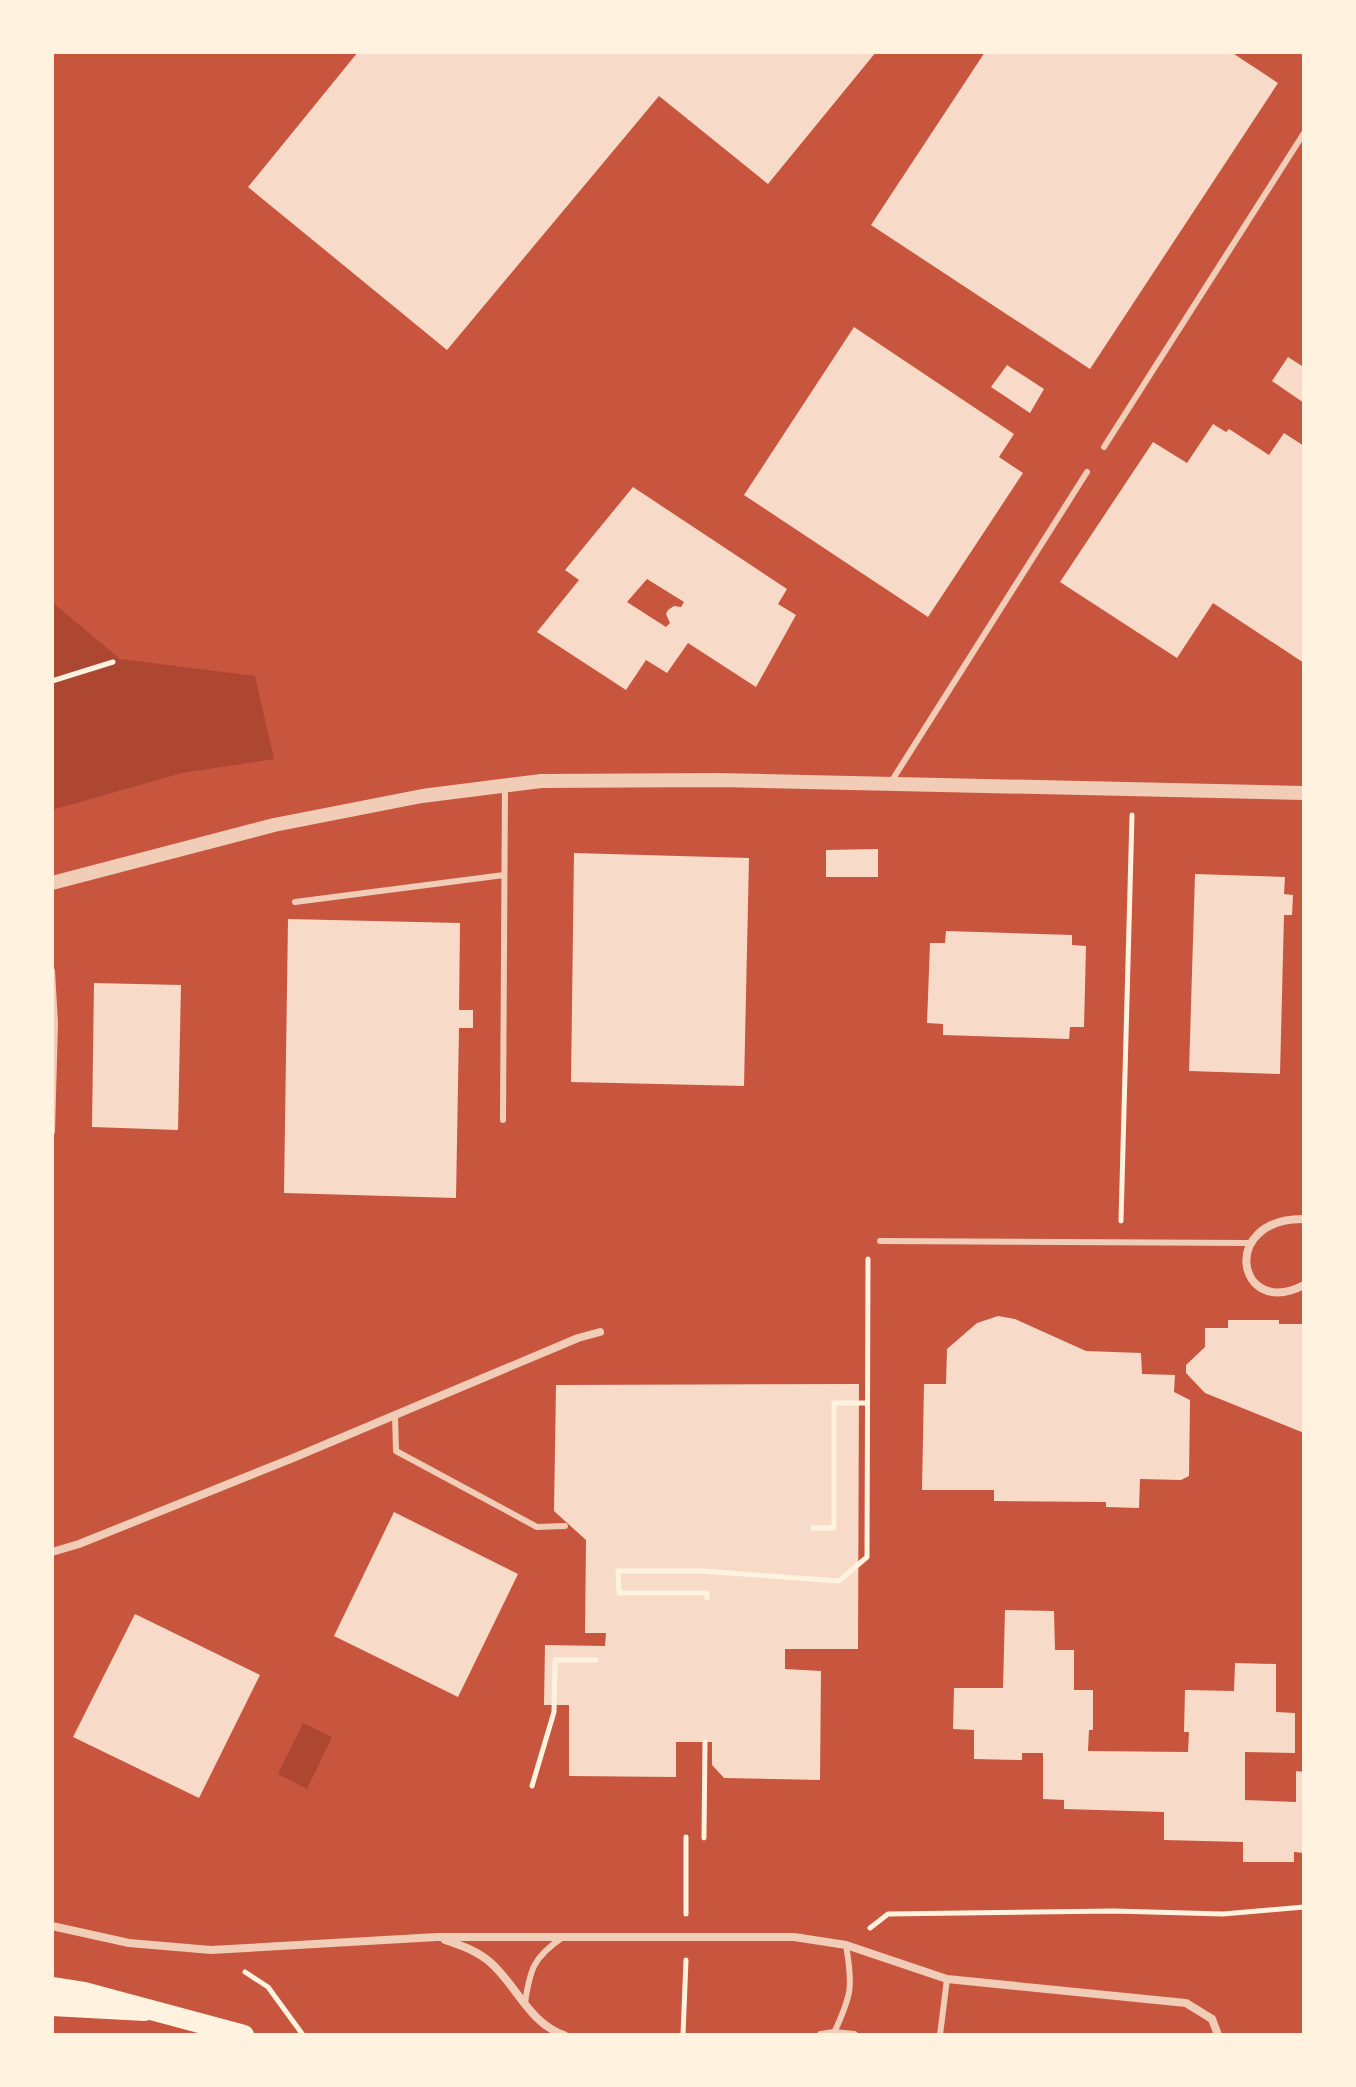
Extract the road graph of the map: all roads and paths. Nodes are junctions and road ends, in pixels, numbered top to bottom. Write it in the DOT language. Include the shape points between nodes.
graph roads {
  1 [pos="1304,133"];
  2 [pos="1104,447"];
  3 [pos="1087,472"];
  4 [pos="113,662"];
  5 [pos="52,681"];
  6 [pos="505,785"];
  7 [pos="889,785"];
  8 [pos="1132,790"];
  9 [pos="1304,793"];
  10 [pos="504,875"];
  11 [pos="52,883"];
  12 [pos="295,902"];
  13 [pos="52,971"];
  14 [pos="503,1120"];
  15 [pos="52,1132"];
  16 [pos="1304,1219"];
  17 [pos="880,1241"];
  18 [pos="1120,1243"];
  19 [pos="1249,1243"];
  20 [pos="868,1256"];
  21 [pos="1304,1285"];
  22 [pos="600,1332"];
  23 [pos="867,1403"];
  24 [pos="395,1415"];
  25 [pos="565,1526"];
  26 [pos="813,1528"];
  27 [pos="52,1552"];
  28 [pos="707,1598"];
  29 [pos="596,1660"];
  30 [pos="705,1742"];
  31 [pos="532,1786"];
  32 [pos="704,1838"];
  33 [pos="1304,1907"];
  34 [pos="52,1926"];
  35 [pos="437,1937"];
  36 [pos="563,1937"];
  37 [pos="846,1945"];
  38 [pos="211,1950"];
  39 [pos="947,1979"];
  40 [pos="52,1987"];
  41 [pos="525,2003"];
  42 [pos="52,2005"];
  43 [pos="145,2010"];
  44 [pos="834,2033"];
  45 [pos="244,2035"];
  46 [pos="303,2035"];
  47 [pos="564,2035"];
  48 [pos="821,2035"];
  49 [pos="854,2035"];
  50 [pos="940,2035"];
  51 [pos="1218,2035"];
  1 -- 2 [label="lane"];
  3 -- 7 [label="lane"];
  4 -- 5 [label="path"];
  6 -- 7 [label="street" via="717,780"];
  6 -- 10 [label="lane"];
  6 -- 11 [label="street" via="274,825"];
  7 -- 8 [label="street"];
  8 -- 9 [label="street"];
  8 -- 18 [label="path"];
  10 -- 12 [label="lane"];
  10 -- 14 [label="lane"];
  13 -- 15 [label="lane"];
  16 -- 19 [label="street" via="1277,1221"];
  17 -- 18 [label="lane"];
  18 -- 19 [label="lane"];
  19 -- 21 [label="street" via="1244,1262 1254,1283 1284,1293"];
  20 -- 23 [label="path"];
  22 -- 24 [label="street"];
  23 -- 26 [label="path" via="834,1403 834,1528"];
  23 -- 28 [label="path" via="867,1557 839,1581 618,1571 619,1593 707,1593"];
  24 -- 25 [label="lane" via="396,1451 537,1527"];
  24 -- 27 [label="street"];
  29 -- 31 [label="path" via="555,1660 554,1712"];
  30 -- 32 [label="path"];
  33 -- 37 [label="path" via="1223,1914 888,1914"];
  34 -- 38 [label="street" via="129,1943"];
  35 -- 36 [label="street"];
  35 -- 38 [label="street"];
  35 -- 41 [label="street" via="476,1951"];
  36 -- 37 [label="street" via="794,1937"];
  36 -- 41 [label="lane" via="532,1967"];
  37 -- 39 [label="street"];
  37 -- 44 [label="lane" via="852,1988"];
  38 -- 46 [label="path" via="268,1987"];
  39 -- 50 [label="lane"];
  39 -- 51 [label="street" via="1186,2003 1212,2019"];
  40 -- 43 [label="main road"];
  41 -- 47 [label="street" via="535,2017"];
  42 -- 43 [label="highway"];
  43 -- 45 [label="main road"];
  44 -- 48 [label="street"];
  44 -- 49 [label="street"];
}
